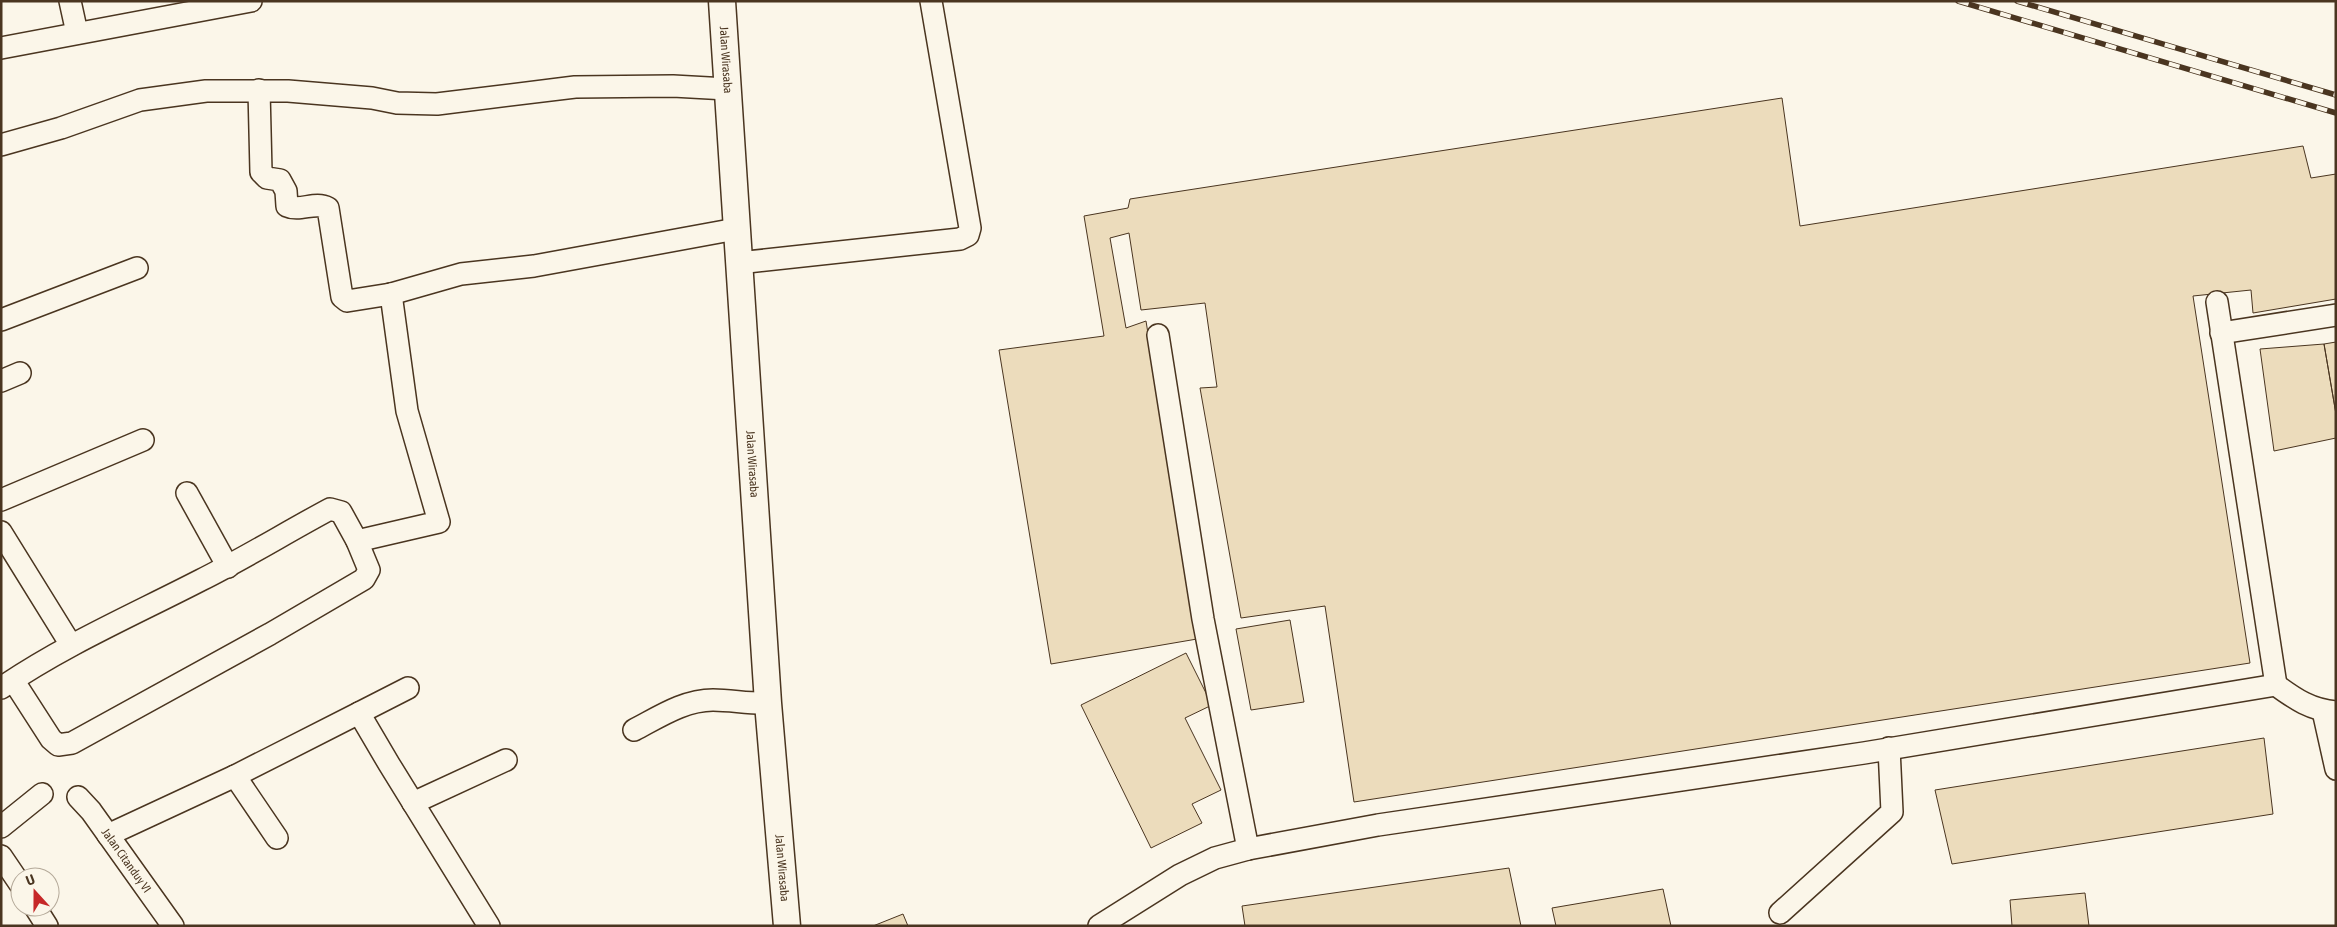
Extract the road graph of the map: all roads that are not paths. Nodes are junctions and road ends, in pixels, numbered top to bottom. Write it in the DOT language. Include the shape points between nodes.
graph roads {
  1 [pos="70,1"];
  2 [pos="252,1"];
  3 [pos="722,1"];
  4 [pos="931,1"];
  5 [pos="77,33"];
  6 [pos="1,48"];
  7 [pos="727,89"];
  8 [pos="259,90"];
  9 [pos="1,145"];
  10 [pos="736,229"];
  11 [pos="738,262"];
  12 [pos="138,268"];
  13 [pos="391,294"];
  14 [pos="2217,302"];
  15 [pos="2336,315"];
  16 [pos="1,320"];
  17 [pos="2222,333"];
  18 [pos="1158,335"];
  19 [pos="143,440"];
  20 [pos="187,493"];
  21 [pos="1,500"];
  22 [pos="1,532"];
  23 [pos="357,541"];
  24 [pos="228,567"];
  25 [pos="71,645"];
  26 [pos="7,684"];
  27 [pos="2276,685"];
  28 [pos="408,688"];
  29 [pos="768,703"];
  30 [pos="2329,711"];
  31 [pos="359,713"];
  32 [pos="634,730"];
  33 [pos="1889,748"];
  34 [pos="506,760"];
  35 [pos="2336,769"];
  36 [pos="235,776"];
  37 [pos="42,794"];
  38 [pos="78,796"];
  39 [pos="413,803"];
  40 [pos="1,827"];
  41 [pos="108,835"];
  42 [pos="277,838"];
  43 [pos="1248,849"];
  44 [pos="1,856"];
  45 [pos="10,869"];
  46 [pos="1780,913"];
  47 [pos="173,926"];
  48 [pos="489,926"];
  49 [pos="787,926"];
  50 [pos="1099,926"];
  1 -- 5 [label="street"];
  2 -- 5 [label="street"];
  3 -- 7 [label="main road, Jalan Wirasaba"];
  4 -- 11 [label="street" via="970,228 968,235 960,239"];
  5 -- 6 [label="street"];
  7 -- 8 [label="street" via="575,87 437,104 396,104 372,98"];
  7 -- 10 [label="main road, Jalan Wirasaba"];
  8 -- 9 [label="street" via="206,91 140,100"];
  8 -- 13 [label="street" via="261,172 267,178 280,180 286,191 287,206 294,209 317,205 328,208 332,246 344,299"];
  10 -- 11 [label="main road, Jalan Wirasaba"];
  10 -- 13 [label="street" via="534,266 461,274"];
  11 -- 29 [label="main road, Jalan Wirasaba"];
  12 -- 16 [label="street"];
  13 -- 23 [label="street" via="407,411 440,522"];
  14 -- 17 [label="street"];
  15 -- 17 [label="street"];
  17 -- 27 [label="street"];
  18 -- 43 [label="street" via="1204,628"];
  19 -- 21 [label="street"];
  20 -- 24 [label="street"];
  22 -- 25 [label="street"];
  23 -- 24 [label="street" via="341,512 330,509"];
  23 -- 26 [label="street" via="368,570 364,579 72,743 58,745 50,739"];
  24 -- 25 [label="street"];
  25 -- 26 [label="street"];
  27 -- 30 [label="street" via="2304,705"];
  27 -- 33 [label="street"];
  28 -- 31 [label="street"];
  29 -- 32 [label="street" via="693,702"];
  29 -- 49 [label="main road, Jalan Wirasaba"];
  30 -- 35 [label="street"];
  31 -- 36 [label="street"];
  31 -- 39 [label="street"];
  33 -- 43 [label="street" via="1378,825"];
  33 -- 46 [label="street" via="1892,812"];
  34 -- 39 [label="street"];
  36 -- 41 [label="street"];
  36 -- 42 [label="street"];
  37 -- 40 [label="street"];
  38 -- 41 [label="street, Jalan Citanduy VI"];
  39 -- 48 [label="street"];
  41 -- 47 [label="street, Jalan Citanduy VI"];
  43 -- 50 [label="street" via="1215,858 1180,875"];
  44 -- 45 [label="street"];
}
